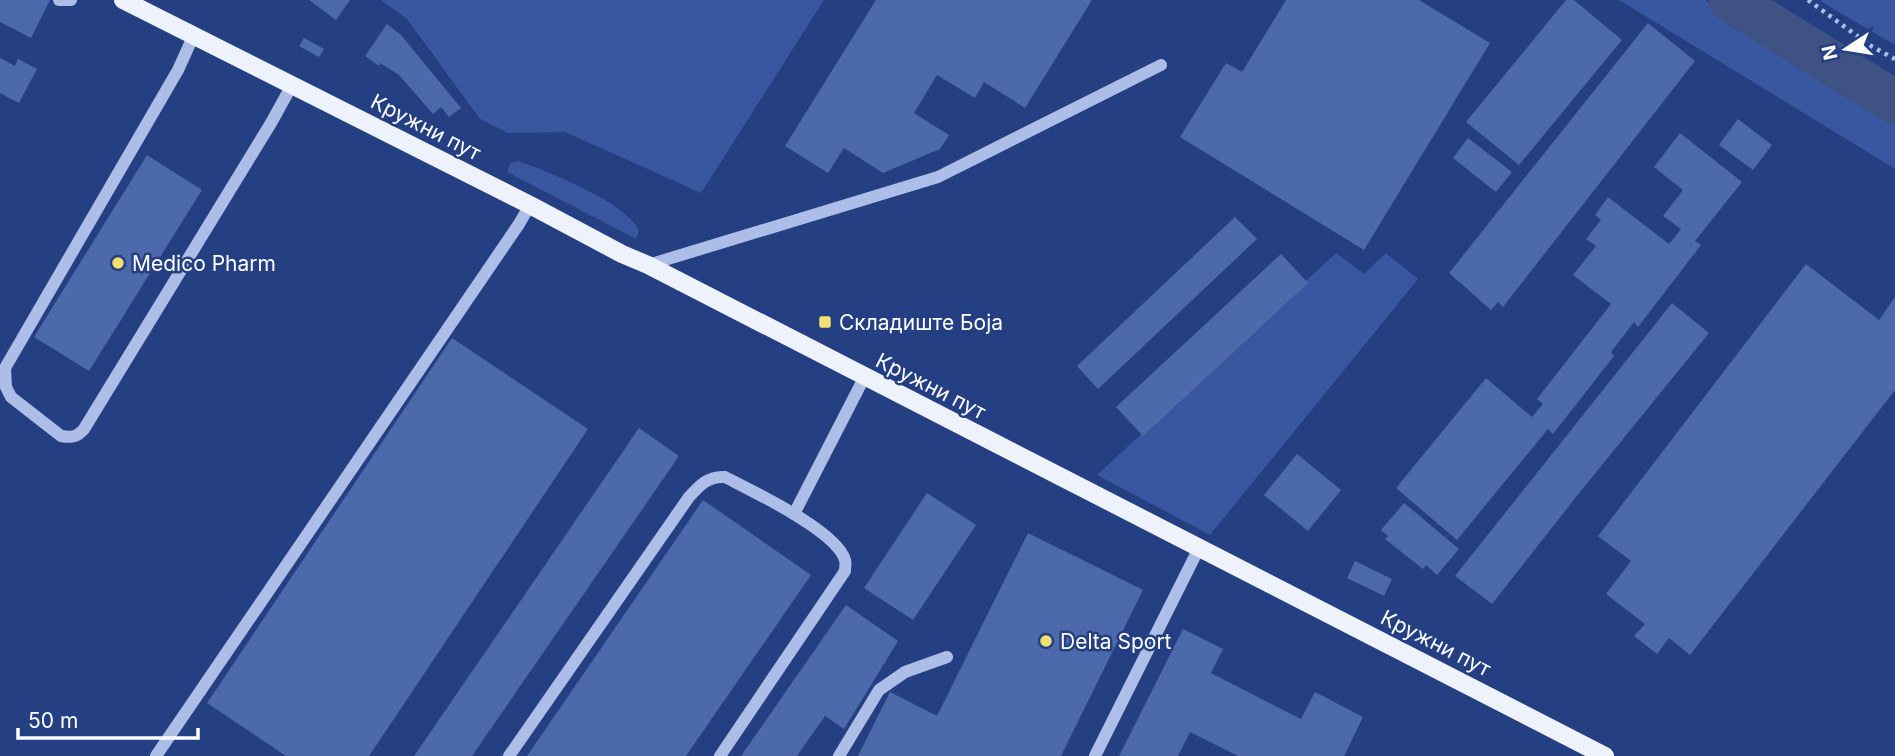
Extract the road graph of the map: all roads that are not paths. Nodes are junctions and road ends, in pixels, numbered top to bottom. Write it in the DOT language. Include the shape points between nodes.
graph roads {
  1 [pos="60,0"];
  2 [pos="71,0"];
  3 [pos="123,0"];
  4 [pos="193,37"];
  5 [pos="1161,65"];
  6 [pos="292,85"];
  7 [pos="530,205"];
  8 [pos="648,265"];
  9 [pos="864,378"];
  10 [pos="794,514"];
  11 [pos="1199,548"];
  12 [pos="947,657"];
  13 [pos="156,756"];
  14 [pos="509,756"];
  15 [pos="720,756"];
  16 [pos="839,756"];
  17 [pos="1095,756"];
  18 [pos="1605,756"];
  1 -- 2 [label="lane"];
  3 -- 4 [label="main road, Кружни пут"];
  4 -- 6 [label="main road, Кружни пут"];
  4 -- 6 [label="lane" via="5,368 11,397 61,436 78,436 84,429"];
  5 -- 8 [label="lane" via="938,177"];
  6 -- 7 [label="main road, Кружни пут"];
  7 -- 8 [label="main road, Кружни пут"];
  7 -- 13 [label="lane"];
  8 -- 9 [label="main road, Кружни пут"];
  9 -- 10 [label="lane"];
  9 -- 11 [label="main road, Кружни пут"];
  10 -- 14 [label="lane" via="725,477 703,482"];
  10 -- 15 [label="lane" via="832,543 845,560 845,571"];
  11 -- 17 [label="lane"];
  11 -- 18 [label="main road, Кружни пут"];
  12 -- 16 [label="lane" via="905,672 878,690"];
}
